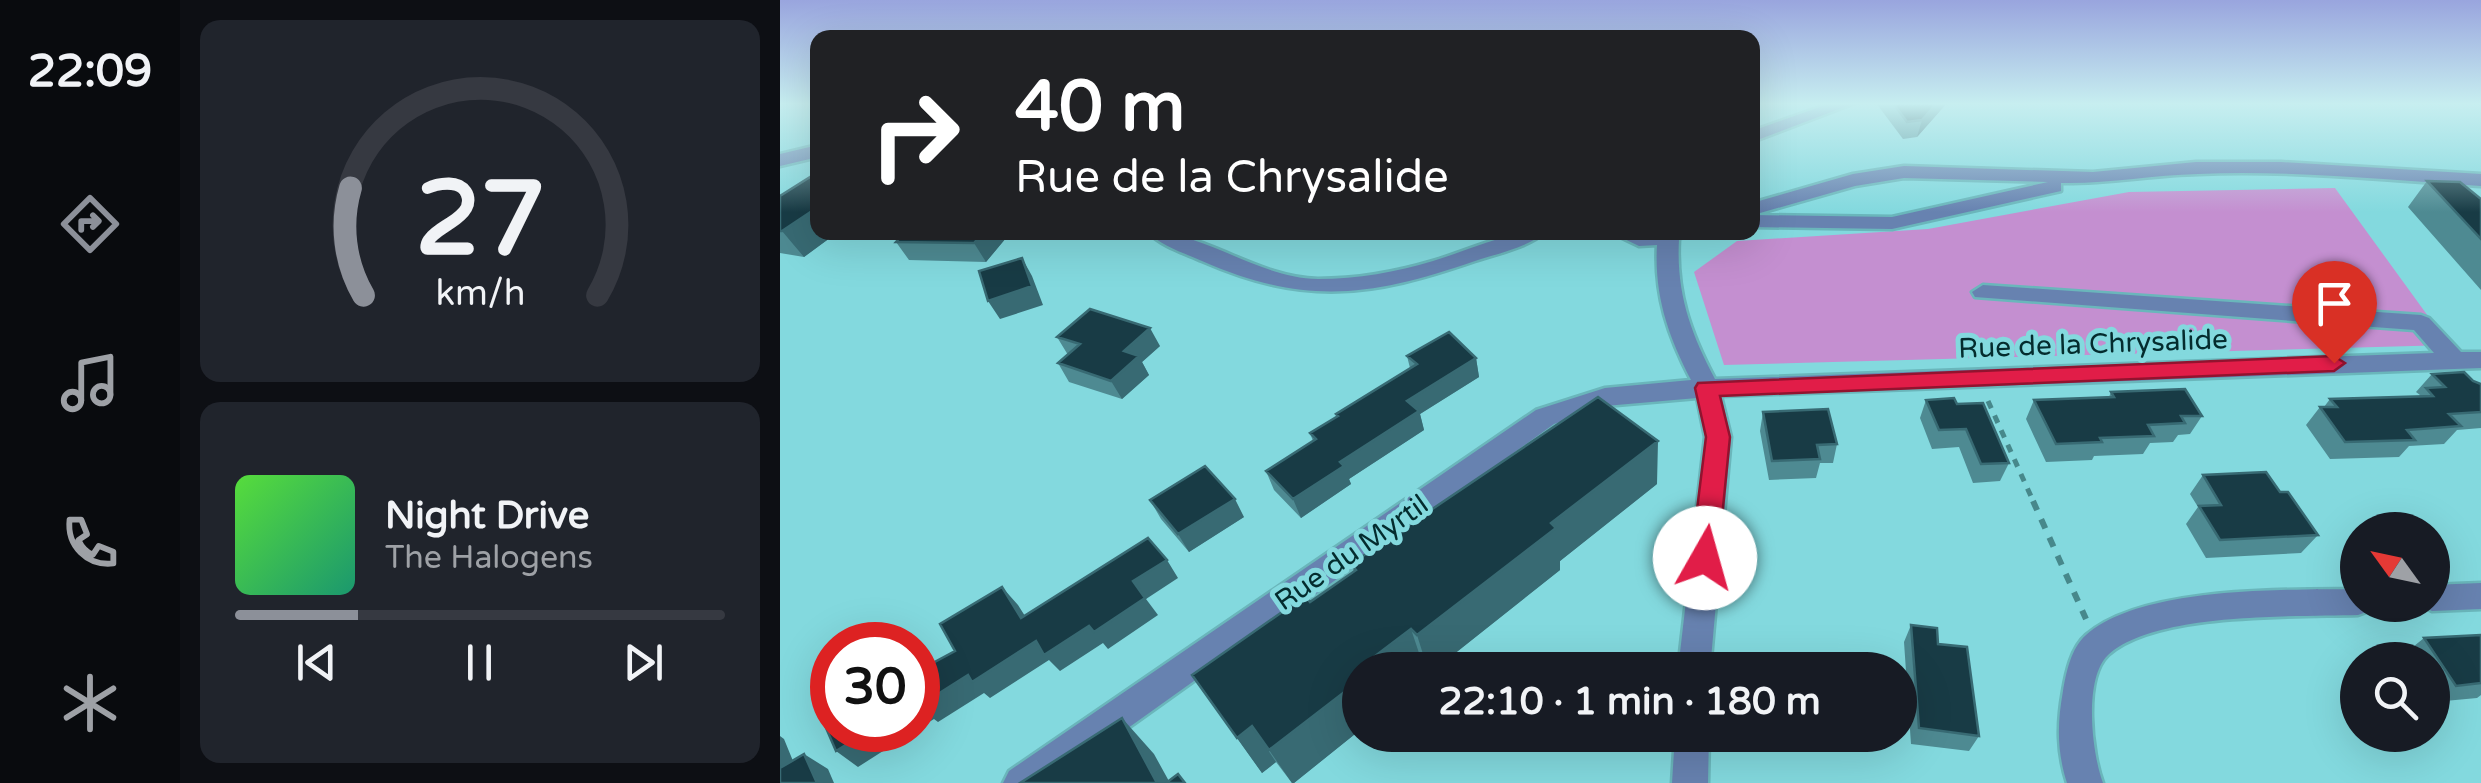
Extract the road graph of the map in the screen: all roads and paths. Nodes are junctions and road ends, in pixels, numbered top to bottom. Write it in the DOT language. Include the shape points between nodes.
graph roads {
  1 [pos="810,152"];
  2 [pos="780,160"];
  3 [pos="2093,178"];
  4 [pos="2481,180"];
  5 [pos="1760,207"];
  6 [pos="1760,221"];
  7 [pos="1175,240"];
  8 [pos="1513,240"];
  9 [pos="1632,240"];
  10 [pos="1673,240"];
  11 [pos="1666,278"];
  12 [pos="1983,292"];
  13 [pos="2452,358"];
  14 [pos="2481,360"];
  15 [pos="1978,378"];
  16 [pos="1706,388"];
  17 [pos="2481,596"];
  18 [pos="2450,597"];
  19 [pos="2340,603"];
  20 [pos="2097,645"];
  21 [pos="1695,652"];
  22 [pos="1691,752"];
  23 [pos="1021,783"];
  24 [pos="1690,783"];
  25 [pos="2085,783"];
  1 -- 2 [label="street"];
  3 -- 4 [label="street" via="2281,168"];
  3 -- 5 [label="street" via="1904,172"];
  3 -- 6 [label="street" via="1892,224"];
  7 -- 8 [label="street" via="1284,282 1345,284 1422,274"];
  9 -- 11 [label="street"];
  10 -- 11 [label="street"];
  11 -- 16 [label="street" via="1680,335"];
  12 -- 13 [label="street" via="2420,323"];
  13 -- 14 [label="street, Rue de la Chrysalide"];
  13 -- 15 [label="street, Rue de la Chrysalide"];
  15 -- 16 [label="street, Rue de la Chrysalide"];
  15 -- 20 [label="path"];
  16 -- 21 [label="street" via="1718,437"];
  16 -- 23 [label="street, Rue du Myrtil" via="1610,393 1545,417"];
  17 -- 18 [label="street"];
  19 -- 20 [label="street" via="2182,612 2123,628"];
  20 -- 25 [label="street" via="2085,662 2074,718 2075,758"];
  22 -- 24 [label="street"];
}
